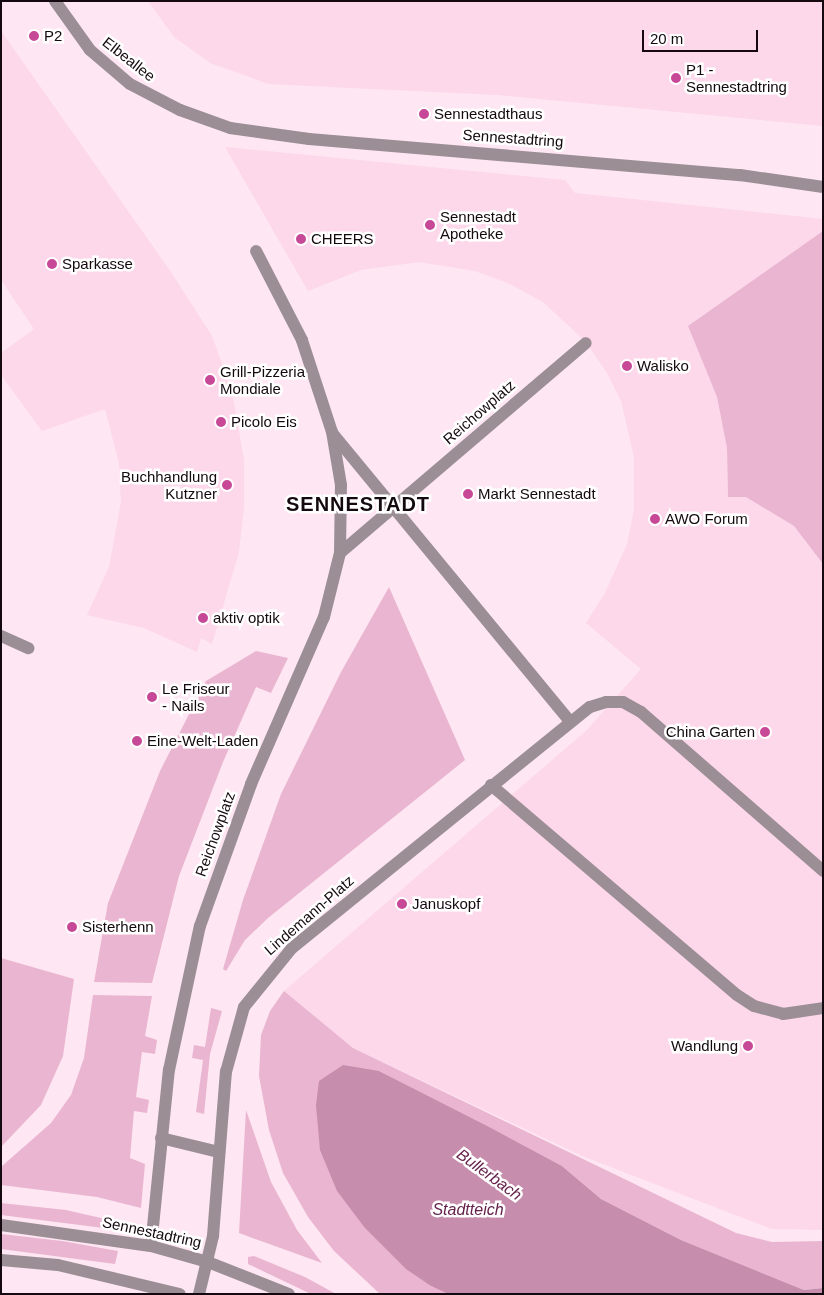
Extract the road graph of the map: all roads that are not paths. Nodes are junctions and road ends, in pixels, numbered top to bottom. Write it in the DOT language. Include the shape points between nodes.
graph roads {
  1 [pos="54,1"];
  2 [pos="202,119"];
  3 [pos="823,187"];
  4 [pos="256,251"];
  5 [pos="586,342"];
  6 [pos="332,432"];
  7 [pos="393,507"];
  8 [pos="340,553"];
  9 [pos="1,636"];
  10 [pos="28,648"];
  11 [pos="570,721"];
  12 [pos="491,785"];
  13 [pos="823,871"];
  14 [pos="823,1008"];
  15 [pos="161,1138"];
  16 [pos="219,1152"];
  17 [pos="1,1225"];
  18 [pos="151,1246"];
  19 [pos="1,1260"];
  20 [pos="208,1262"];
  21 [pos="180,1294"];
  22 [pos="199,1294"];
  23 [pos="289,1294"];
  1 -- 2 [label="street, Elbeallee" via="90,50 110,68 149,95"];
  2 -- 3 [label="street, Sennestadtring" via="266,134 688,169"];
  4 -- 6 [label="street, Reichowplatz" via="302,340"];
  5 -- 7 [label="street, Reichowplatz"];
  6 -- 7 [label="street, Reichowplatz"];
  6 -- 8 [label="street, Reichowplatz" via="341,485"];
  7 -- 8 [label="street, Reichowplatz"];
  7 -- 11 [label="street, Reichowplatz"];
  8 -- 15 [label="street, Reichowplatz" via="324,617 251,784 200,926 184,994"];
  9 -- 10 [label="street"];
  11 -- 12 [label="street, Lindemann-Platz"];
  11 -- 13 [label="street, Lindemann-Platz" via="606,702 623,702 641,712"];
  12 -- 14 [label="street" via="737,996 778,1014 797,1014"];
  12 -- 16 [label="street, Lindemann-Platz" via="292,948 259,984 244,1007 234,1035 226,1072"];
  15 -- 16 [label="street"];
  15 -- 18 [label="street, Reichowplatz"];
  16 -- 20 [label="street, Lindemann-Platz"];
  17 -- 18 [label="street, Sennestadtring"];
  18 -- 20 [label="street, Sennestadtring"];
  19 -- 21 [label="street" via="58,1265"];
  20 -- 22 [label="street, Lindemann-Platz"];
  20 -- 23 [label="street, Sennestadtring"];
}
